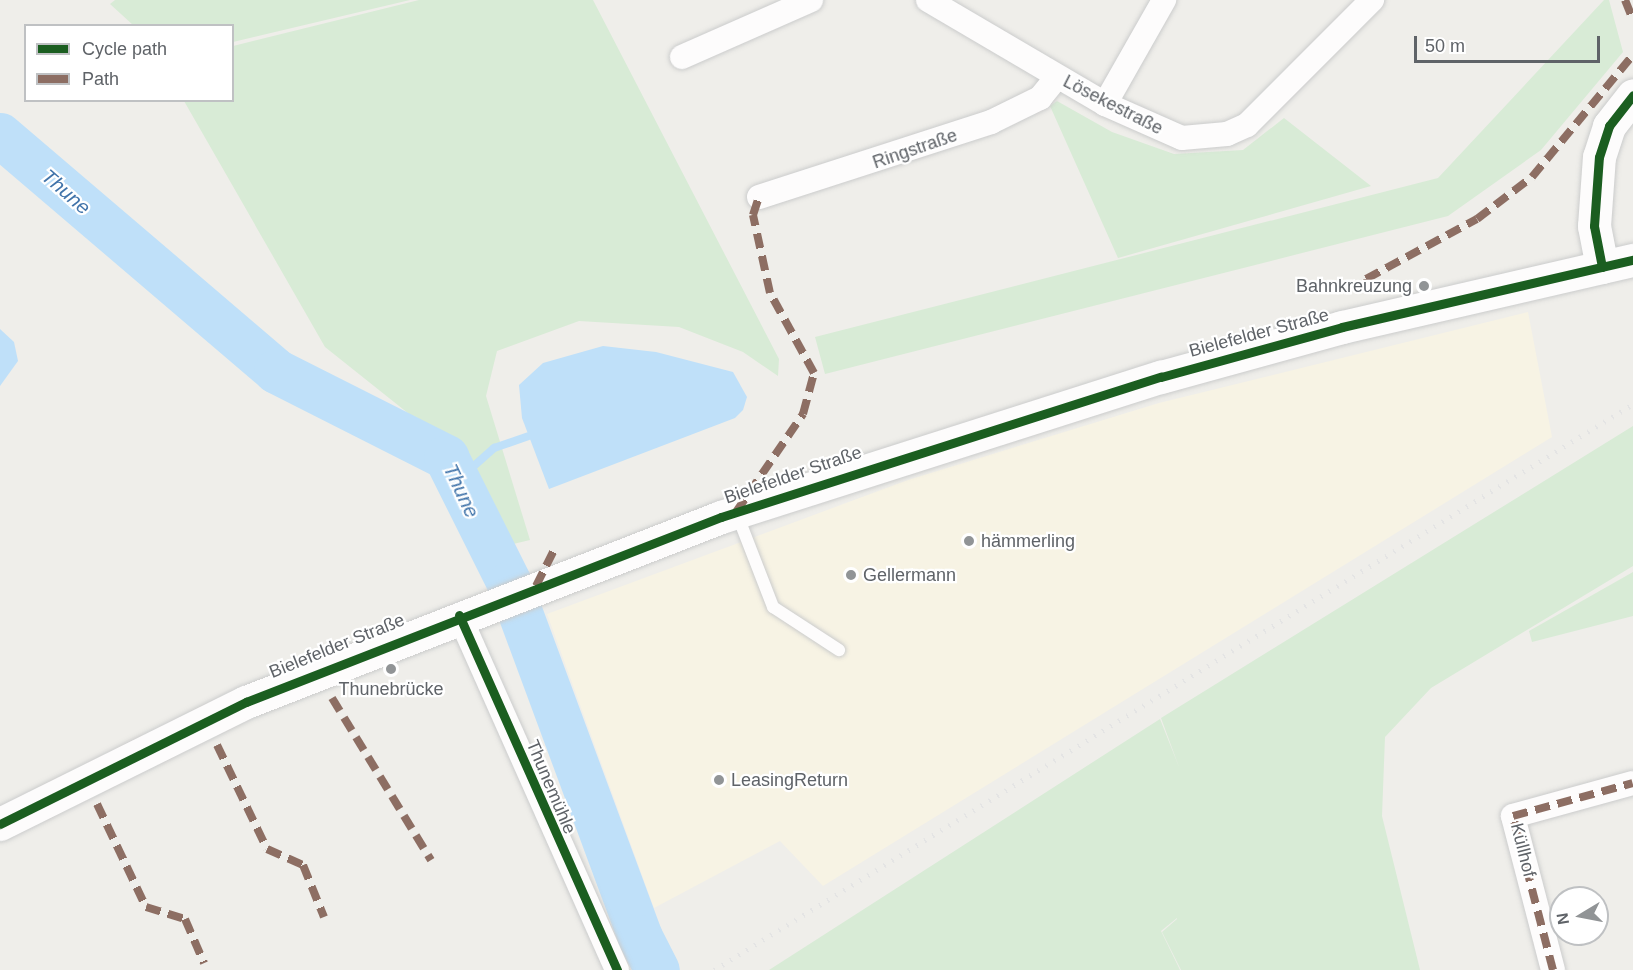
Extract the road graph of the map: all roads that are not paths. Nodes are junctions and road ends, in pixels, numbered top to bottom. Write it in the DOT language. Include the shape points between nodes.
graph roads {
  1 [pos="812,0"];
  2 [pos="928,0"];
  3 [pos="1164,0"];
  4 [pos="1372,0"];
  5 [pos="954,7"];
  6 [pos="682,57"];
  7 [pos="1057,77"];
  8 [pos="1633,95"];
  9 [pos="1105,104"];
  10 [pos="759,197"];
  11 [pos="1618,264"];
  12 [pos="736,512"];
  13 [pos="474,609"];
  14 [pos="839,650"];
  15 [pos="1633,783"];
  16 [pos="0,824"];
  17 [pos="617,970"];
  18 [pos="1553,970"];
  1 -- 6 [label="street"];
  2 -- 5 [label="street, Lösekestraße"];
  3 -- 9 [label="street"];
  4 -- 9 [label="street, Lösekestraße" via="1271,106 1227,134 1182,138"];
  5 -- 7 [label="street, Lösekestraße"];
  7 -- 9 [label="street, Lösekestraße"];
  7 -- 10 [label="street, Ringstraße" via="1040,98 991,122"];
  8 -- 11 [label="main road" via="1609,126 1599,158 1594,226"];
  11 -- 12 [label="main road, Bielefelder Straße" via="1204,365 1014,420"];
  12 -- 13 [label="main road, Bielefelder Straße"];
  12 -- 14 [label="lane" via="773,607"];
  13 -- 16 [label="main road, Bielefelder Straße" via="200,722"];
  13 -- 17 [label="street, Thunemühle"];
  15 -- 18 [label="street, Küllhof" via="1513,816"];
}
